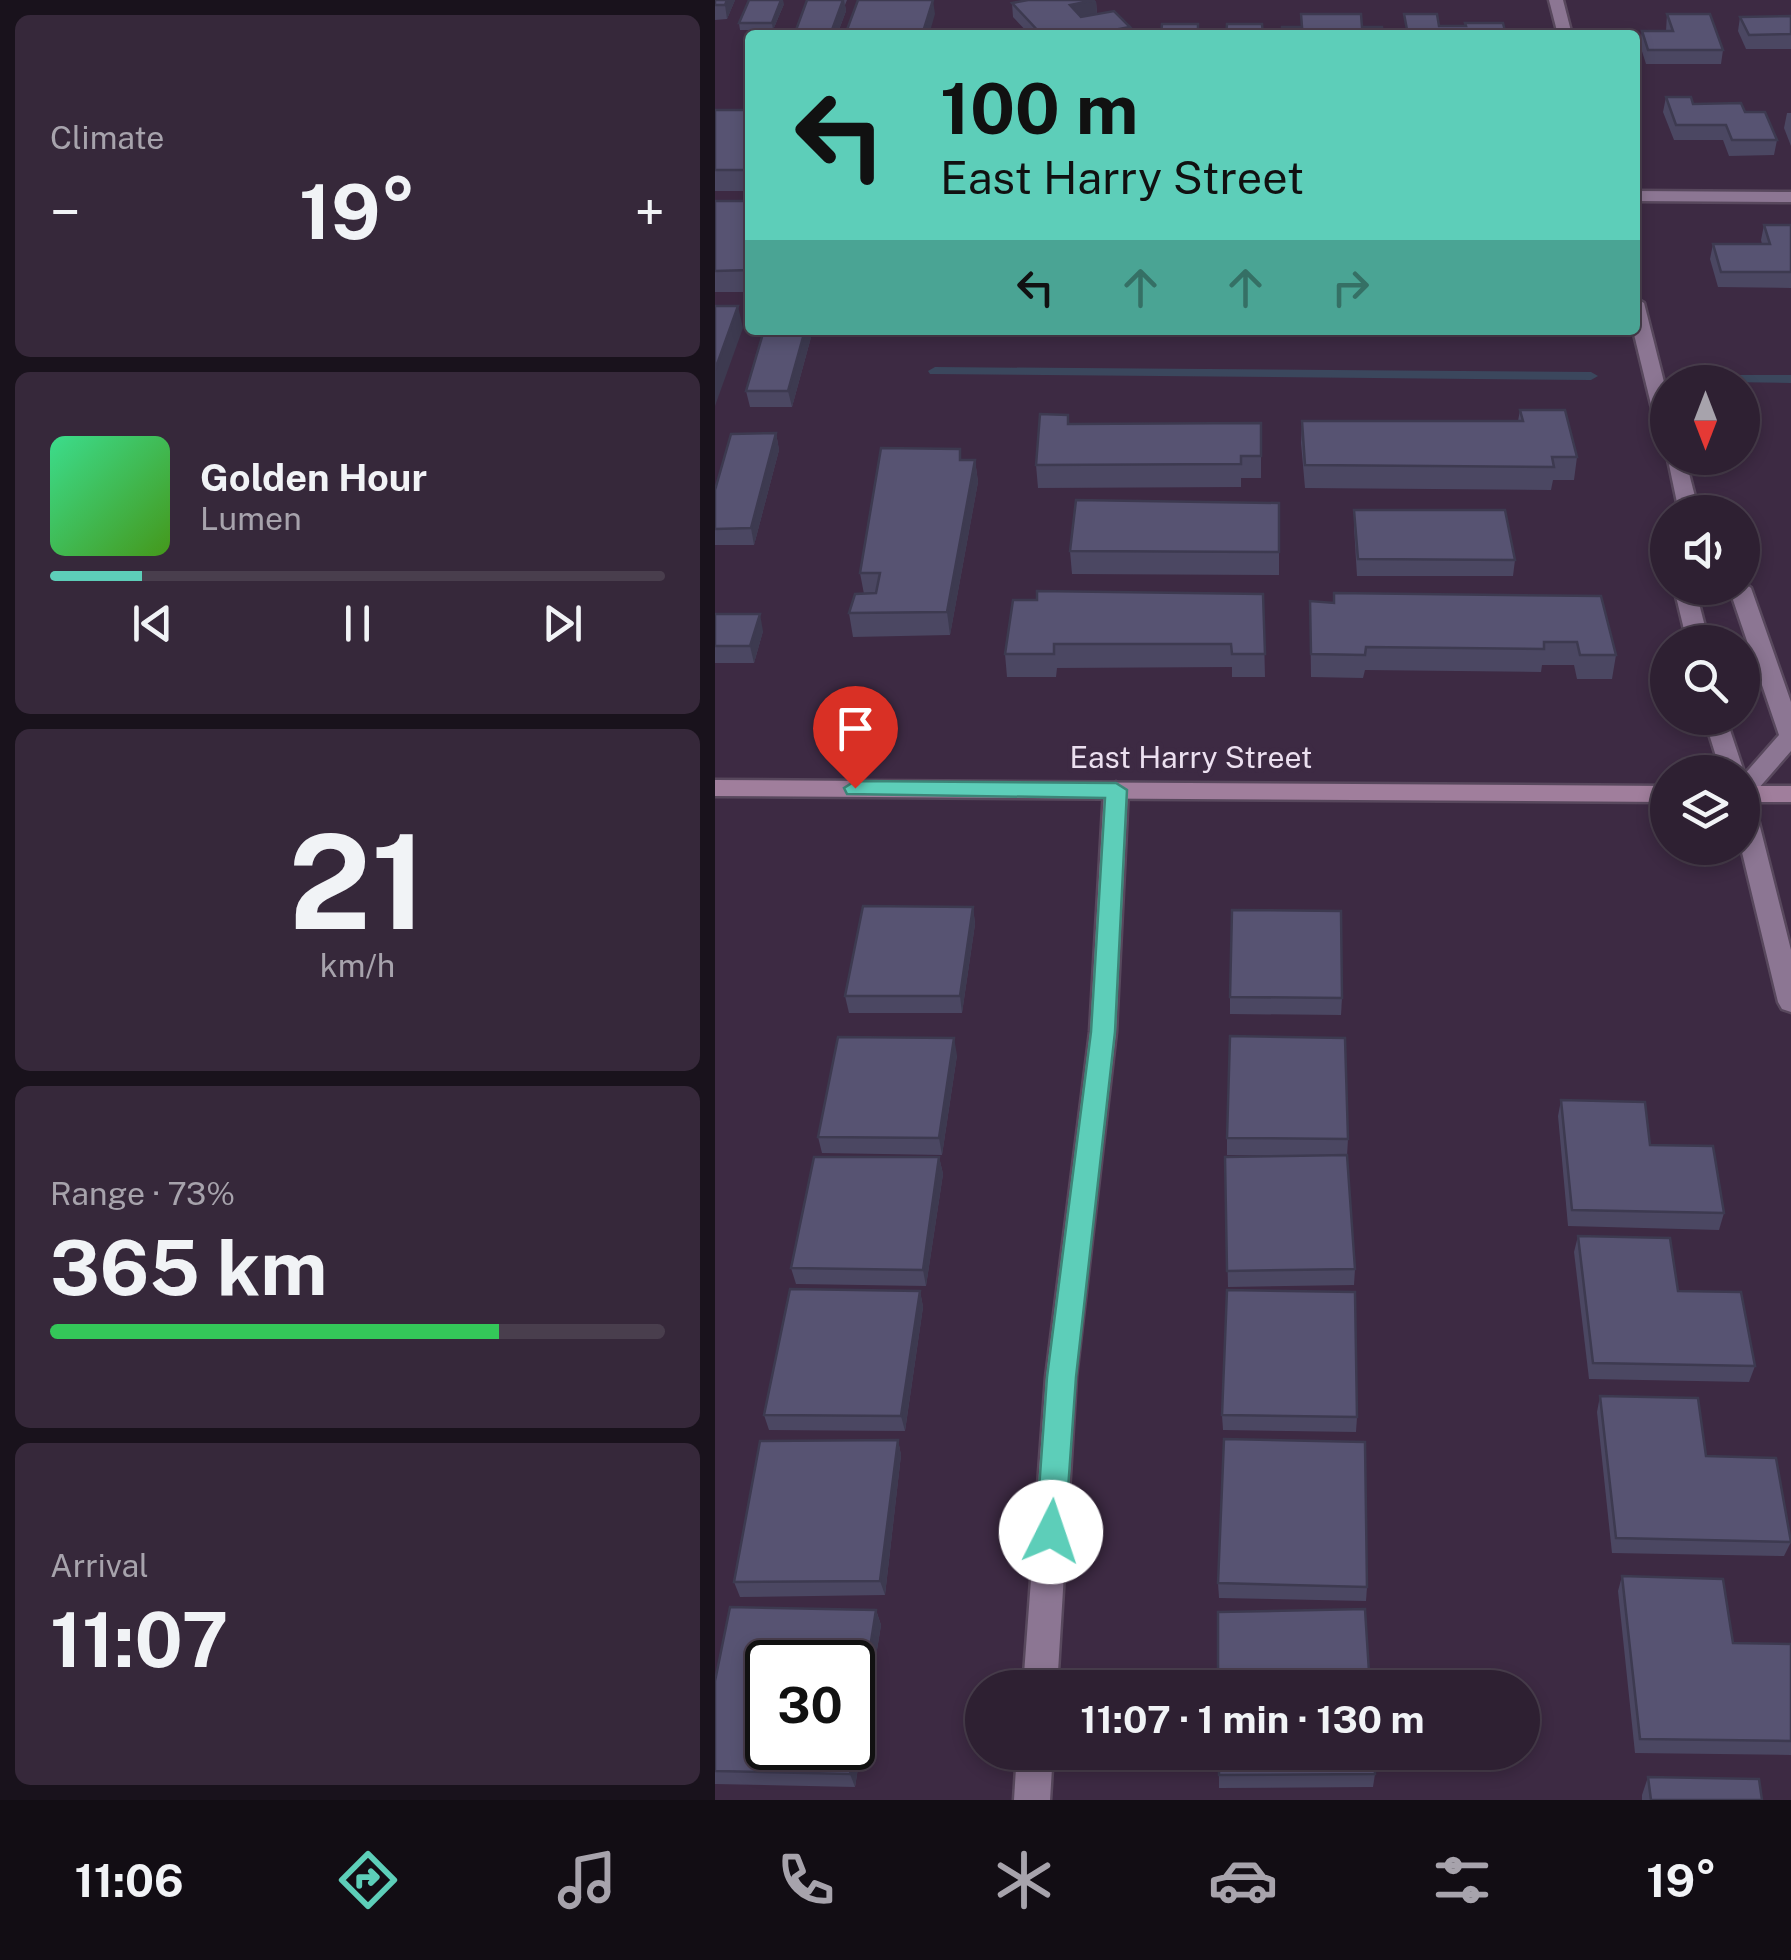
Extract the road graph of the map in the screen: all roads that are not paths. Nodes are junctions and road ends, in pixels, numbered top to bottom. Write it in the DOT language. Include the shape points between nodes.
graph roads {
  1 [pos="1556,0"];
  2 [pos="1564,30"];
  3 [pos="1640,196"];
  4 [pos="1791,197"];
  5 [pos="1640,322"];
  6 [pos="1651,365"];
  7 [pos="1746,605"];
  8 [pos="1791,735"];
  9 [pos="1760,772"];
  10 [pos="715,788"];
  11 [pos="1116,790"];
  12 [pos="1760,793"];
  13 [pos="1650,794"];
  14 [pos="1791,794"];
  15 [pos="1757,865"];
  16 [pos="1791,1002"];
  17 [pos="1041,1670"];
  18 [pos="1034,1770"];
  19 [pos="1032,1800"];
  1 -- 2 [label="street"];
  3 -- 4 [label="street"];
  5 -- 6 [label="street"];
  7 -- 8 [label="street"];
  8 -- 9 [label="street"];
  10 -- 11 [label="main road, East Harry Street"];
  11 -- 13 [label="main road, East Harry Street"];
  11 -- 17 [label="street" via="1103,1032 1061,1377"];
  12 -- 14 [label="main road"];
  15 -- 16 [label="street"];
  18 -- 19 [label="street"];
}
